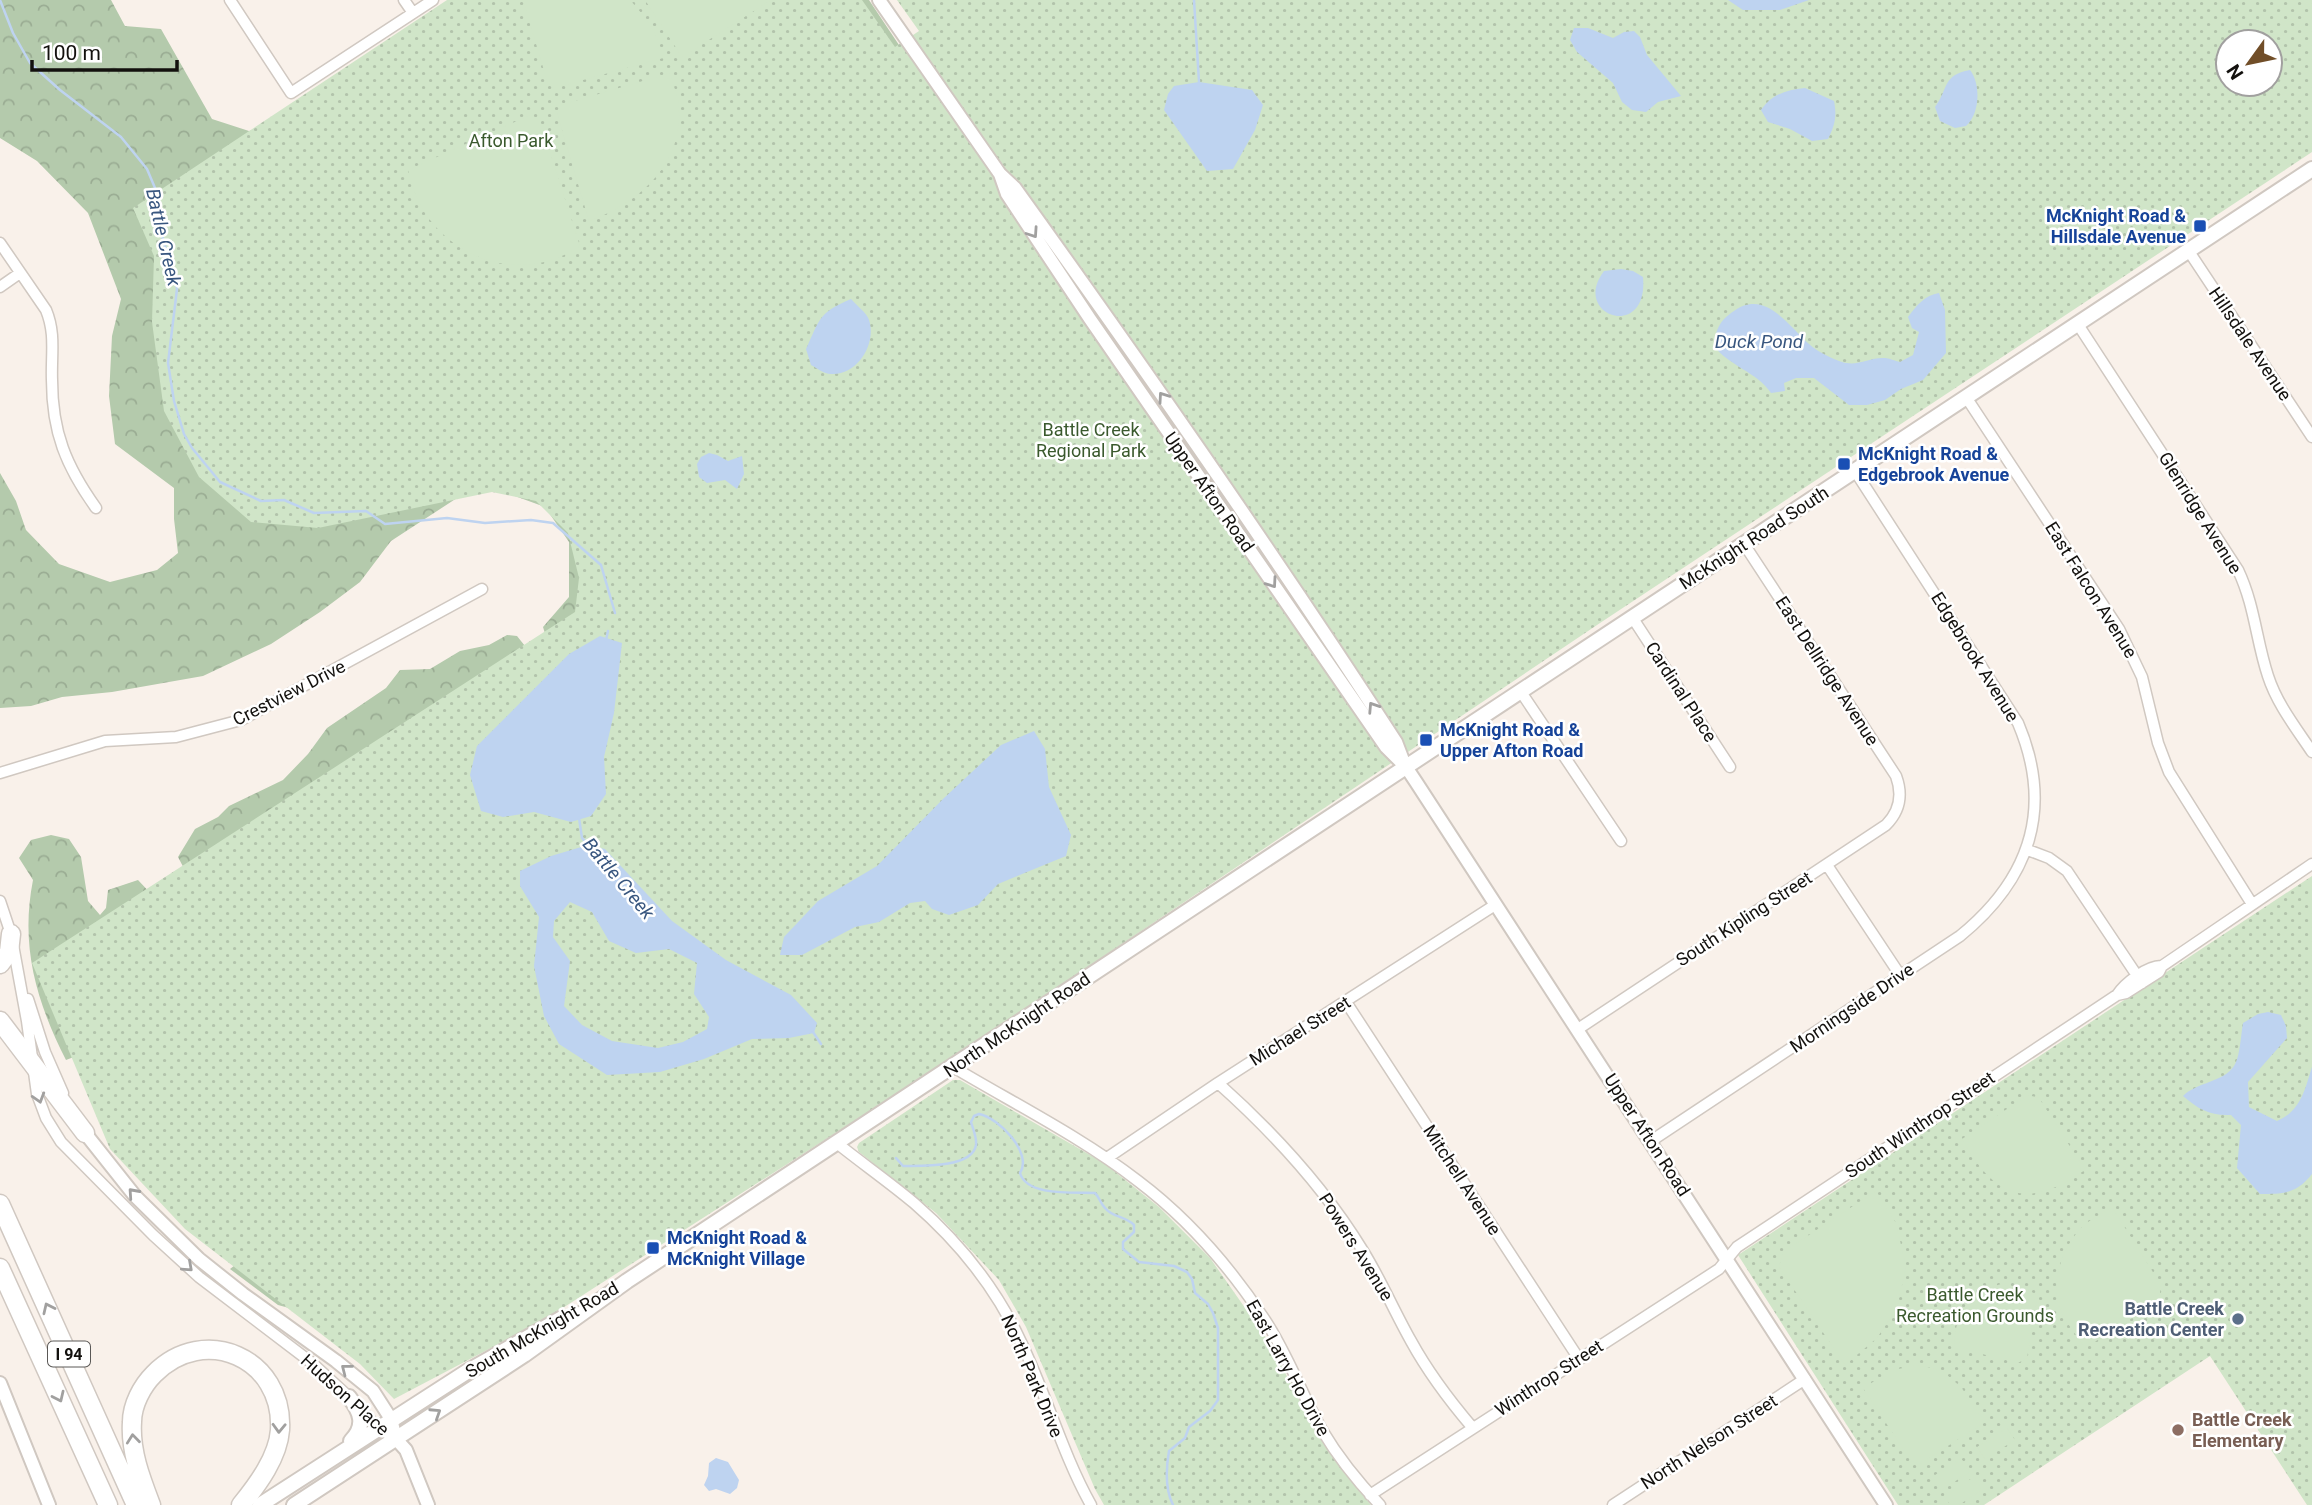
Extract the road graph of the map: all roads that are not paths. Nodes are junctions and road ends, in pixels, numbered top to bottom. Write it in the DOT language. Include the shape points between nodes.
graph roads {
  1 [pos="230,0"];
  2 [pos="404,0"];
  3 [pos="433,0"];
  4 [pos="879,0"];
  5 [pos="413,13"];
  6 [pos="2312,169"];
  7 [pos="0,243"];
  8 [pos="2188,250"];
  9 [pos="20,273"];
  10 [pos="0,286"];
  11 [pos="2077,323"];
  12 [pos="1966,397"];
  13 [pos="2312,437"];
  14 [pos="1855,471"];
  15 [pos="96,508"];
  16 [pos="1744,544"];
  17 [pos="482,589"];
  18 [pos="1632,617"];
  19 [pos="1521,692"];
  20 [pos="2312,752"];
  21 [pos="1406,767"];
  22 [pos="1730,767"];
  23 [pos="0,773"];
  24 [pos="1899,802"];
  25 [pos="1620,841"];
  26 [pos="2028,850"];
  27 [pos="2312,864"];
  28 [pos="1827,865"];
  29 [pos="0,901"];
  30 [pos="2252,904"];
  31 [pos="1495,905"];
  32 [pos="11,934"];
  33 [pos="0,964"];
  34 [pos="1899,975"];
  35 [pos="2140,980"];
  36 [pos="1346,1002"];
  37 [pos="0,1021"];
  38 [pos="1578,1029"];
  39 [pos="30,1061"];
  40 [pos="953,1068"];
  41 [pos="1218,1083"];
  42 [pos="85,1133"];
  43 [pos="1651,1141"];
  44 [pos="838,1144"];
  45 [pos="1107,1158"];
  46 [pos="0,1204"];
  47 [pos="1726,1258"];
  48 [pos="0,1268"];
  49 [pos="627,1281"];
  50 [pos="1578,1359"];
  51 [pos="1805,1379"];
  52 [pos="0,1383"];
  53 [pos="349,1396"];
  54 [pos="391,1419"];
  55 [pos="1472,1427"];
  56 [pos="378,1428"];
  57 [pos="396,1439"];
  58 [pos="340,1452"];
  59 [pos="1370,1495"];
  60 [pos="1881,1503"];
  61 [pos="49,1505"];
  62 [pos="108,1505"];
  63 [pos="136,1505"];
  64 [pos="151,1505"];
  65 [pos="241,1505"];
  66 [pos="260,1505"];
  67 [pos="294,1505"];
  68 [pos="428,1505"];
  69 [pos="1090,1505"];
  70 [pos="1380,1505"];
  71 [pos="1613,1505"];
  1 -- 5 [label="street" via="291,93"];
  2 -- 5 [label="street"];
  3 -- 5 [label="street"];
  4 -- 21 [label="street, Upper Afton Road" via="1000,174 1007,194 1083,309 1386,747"];
  6 -- 8 [label="main road, McKnight Road South"];
  7 -- 9 [label="street"];
  8 -- 11 [label="main road, McKnight Road South"];
  8 -- 13 [label="street, Hillsdale Avenue"];
  9 -- 10 [label="street"];
  9 -- 15 [label="street" via="51,321 58,436 74,476"];
  11 -- 12 [label="main road, McKnight Road South"];
  11 -- 20 [label="street, Glenridge Avenue" via="2238,570 2253,606 2271,684"];
  12 -- 14 [label="main road, McKnight Road South"];
  12 -- 30 [label="street, East Falcon Avenue" via="2119,629 2142,677 2169,772"];
  14 -- 16 [label="main road, McKnight Road South"];
  14 -- 26 [label="street, Edgebrook Avenue" via="2018,723 2034,777"];
  16 -- 18 [label="main road, McKnight Road South"];
  16 -- 24 [label="street, East Dellridge Avenue" via="1896,776"];
  17 -- 23 [label="street, Crestview Drive" via="241,720 176,737 104,741"];
  18 -- 19 [label="main road, McKnight Road South"];
  18 -- 22 [label="street, Cardinal Place"];
  19 -- 21 [label="main road, McKnight Road South"];
  19 -- 25 [label="street"];
  21 -- 31 [label="street, Upper Afton Road"];
  21 -- 40 [label="main road, North McKnight Road"];
  24 -- 28 [label="street, South Kipling Street" via="1886,825"];
  26 -- 34 [label="street, Morningside Drive" via="2007,889 1979,921"];
  26 -- 35 [label="street" via="2067,871"];
  27 -- 30 [label="street, South Winthrop Street"];
  28 -- 34 [label="street"];
  28 -- 38 [label="street, South Kipling Street"];
  29 -- 32 [label="street, Hudson Place"];
  30 -- 35 [label="street, South Winthrop Street" via="2159,972"];
  31 -- 36 [label="street, Michael Street"];
  31 -- 38 [label="street, Upper Afton Road"];
  32 -- 33 [label="highway" via="9,952"];
  32 -- 39 [label="street, Hudson Place"];
  32 -- 42 [label="street, Hudson Place" via="45,1052"];
  34 -- 43 [label="street, Morningside Drive"];
  35 -- 47 [label="street, South Winthrop Street"];
  36 -- 41 [label="street, Michael Street"];
  36 -- 50 [label="street, Mitchell Avenue"];
  37 -- 39 [label="highway"];
  38 -- 43 [label="street, Upper Afton Road"];
  39 -- 42 [label="highway"];
  39 -- 53 [label="street, Hudson Place, one-way" via="46,1118 65,1147 199,1277"];
  40 -- 44 [label="main road, North McKnight Road"];
  40 -- 45 [label="street, East Larry Ho Drive"];
  41 -- 45 [label="street, Michael Street"];
  41 -- 55 [label="street, Powers Avenue" via="1274,1136 1323,1192 1364,1253 1412,1343"];
  54 -- 42 [label="street, Hudson Place, one-way" via="378,1397 358,1378 243,1294 184,1244 135,1196"];
  43 -- 47 [label="street, Upper Afton Road"];
  44 -- 49 [label="main road, North McKnight Road"];
  44 -- 69 [label="street, North Park Drive" via="913,1203 977,1268 1022,1343"];
  45 -- 59 [label="street, East Larry Ho Drive" via="1188,1224 1243,1290 1284,1352 1339,1457"];
  63 -- 46 [label="highway, I 94, one-way"];
  47 -- 50 [label="street, Winthrop Street" via="1719,1269"];
  47 -- 51 [label="street, Upper Afton Road"];
  48 -- 62 [label="highway, I 94, one-way"];
  49 -- 54 [label="main road, South McKnight Road"];
  57 -- 49 [label="main road, South McKnight Road, one-way"];
  50 -- 55 [label="street, Winthrop Street"];
  51 -- 60 [label="street, Upper Afton Road"];
  51 -- 71 [label="street, North Nelson Street"];
  52 -- 61 [label="street"];
  53 -- 56 [label="street, Hudson Place"];
  53 -- 58 [label="main road" via="359,1409 360,1427"];
  54 -- 56 [label="main road, South McKnight Road"];
  54 -- 57 [label="street, Hudson Place"];
  55 -- 59 [label="street, Winthrop Street"];
  56 -- 57 [label="street, Hudson Place"];
  56 -- 58 [label="main road, South McKnight Road"];
  57 -- 67 [label="main road, South McKnight Road"];
  57 -- 68 [label="street" via="406,1450"];
  58 -- 66 [label="main road, South McKnight Road"];
  59 -- 70 [label="street, East Larry Ho Drive"];
  64 -- 65 [label="highway, one-way" via="132,1442 135,1404 150,1377 165,1363 202,1349 229,1352 247,1361 266,1380 277,1404 280,1430 275,1452"];
}
